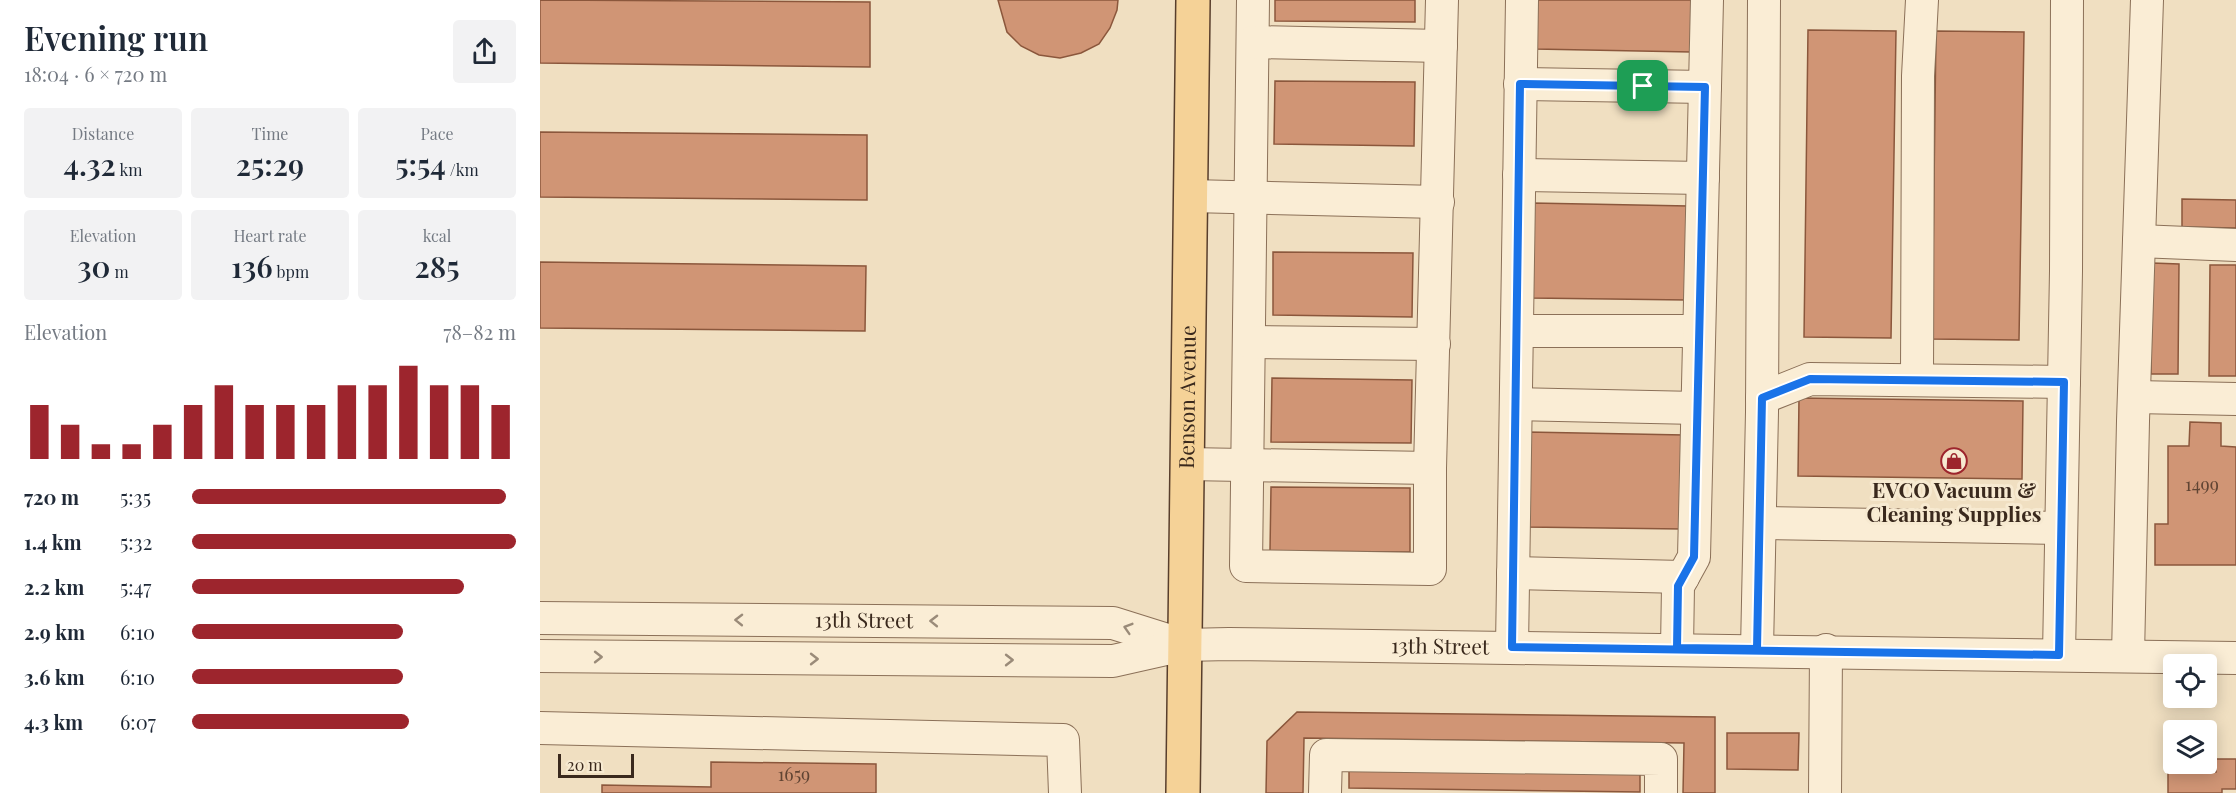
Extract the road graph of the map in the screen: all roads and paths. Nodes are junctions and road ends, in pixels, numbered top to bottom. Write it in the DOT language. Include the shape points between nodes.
graph roads {
  1 [pos="1193,0"];
  2 [pos="1253,0"];
  3 [pos="1442,0"];
  4 [pos="1521,0"];
  5 [pos="1707,0"];
  6 [pos="1764,0"];
  7 [pos="1922,0"];
  8 [pos="2067,0"];
  9 [pos="2147,0"];
  10 [pos="1253,42"];
  11 [pos="1441,46"];
  12 [pos="1520,84"];
  13 [pos="1705,87"];
  14 [pos="1519,175"];
  15 [pos="1703,178"];
  16 [pos="1191,196"];
  17 [pos="1252,198"];
  18 [pos="1438,202"];
  19 [pos="2139,241"];
  20 [pos="2236,245"];
  21 [pos="1517,331"];
  22 [pos="1699,331"];
  23 [pos="1250,342"];
  24 [pos="1434,344"];
  25 [pos="1917,379"];
  26 [pos="2064,382"];
  27 [pos="2134,397"];
  28 [pos="1762,398"];
  29 [pos="2236,399"];
  30 [pos="1516,404"];
  31 [pos="1697,408"];
  32 [pos="1187,464"];
  33 [pos="1246,464"];
  34 [pos="1430,468"];
  35 [pos="1760,523"];
  36 [pos="2060,528"];
  37 [pos="1513,573"];
  38 [pos="1683,577"];
  39 [pos="540,618"];
  40 [pos="1184,645"];
  41 [pos="1512,647"];
  42 [pos="1677,648"];
  43 [pos="1757,649"];
  44 [pos="1826,650"];
  45 [pos="2059,655"];
  46 [pos="540,656"];
  47 [pos="2128,656"];
  48 [pos="2236,658"];
  49 [pos="540,728"];
  50 [pos="1065,793"];
  51 [pos="1183,793"];
  52 [pos="1325,793"];
  53 [pos="1661,793"];
  54 [pos="1825,793"];
  1 -- 16 [label="main road, Benson Avenue"];
  2 -- 10 [label="street"];
  3 -- 11 [label="street"];
  4 -- 12 [label="street"];
  5 -- 13 [label="street"];
  6 -- 28 [label="street"];
  7 -- 25 [label="street"];
  8 -- 26 [label="street"];
  9 -- 19 [label="street"];
  10 -- 11 [label="street"];
  10 -- 17 [label="street"];
  11 -- 18 [label="street"];
  12 -- 13 [label="street"];
  12 -- 14 [label="street"];
  13 -- 15 [label="street"];
  14 -- 15 [label="street"];
  14 -- 21 [label="street"];
  15 -- 22 [label="street"];
  16 -- 17 [label="street"];
  16 -- 32 [label="main road, Benson Avenue"];
  17 -- 18 [label="street"];
  17 -- 23 [label="street"];
  18 -- 24 [label="street"];
  19 -- 20 [label="street"];
  19 -- 27 [label="street"];
  21 -- 22 [label="street"];
  21 -- 30 [label="street"];
  22 -- 31 [label="street"];
  23 -- 24 [label="street"];
  23 -- 33 [label="street"];
  24 -- 34 [label="street"];
  25 -- 26 [label="street"];
  25 -- 28 [label="street" via="1810,379"];
  26 -- 36 [label="street"];
  27 -- 29 [label="street"];
  27 -- 47 [label="street"];
  28 -- 35 [label="street"];
  30 -- 31 [label="street"];
  30 -- 37 [label="street"];
  31 -- 38 [label="street" via="1694,557"];
  32 -- 33 [label="street"];
  32 -- 40 [label="main road, Benson Avenue"];
  33 -- 34 [label="street"];
  33 -- 34 [label="street" via="1246,566 1430,568"];
  35 -- 36 [label="street"];
  35 -- 43 [label="street"];
  36 -- 45 [label="street"];
  37 -- 38 [label="street"];
  37 -- 41 [label="street"];
  38 -- 42 [label="street" via="1678,586"];
  40 -- 39 [label="street, 13th Street, one-way" via="1113,623"];
  40 -- 41 [label="street, 13th Street"];
  46 -- 40 [label="street, 13th Street, one-way" via="1113,661"];
  40 -- 51 [label="main road, Benson Avenue"];
  41 -- 42 [label="street, 13th Street"];
  42 -- 43 [label="street, 13th Street"];
  43 -- 44 [label="street, 13th Street"];
  44 -- 45 [label="street, 13th Street"];
  44 -- 54 [label="street"];
  45 -- 47 [label="street, 13th Street"];
  47 -- 48 [label="street, 13th Street"];
  49 -- 50 [label="street" via="1064,740"];
  52 -- 53 [label="street" via="1326,755 1662,759"];
}
